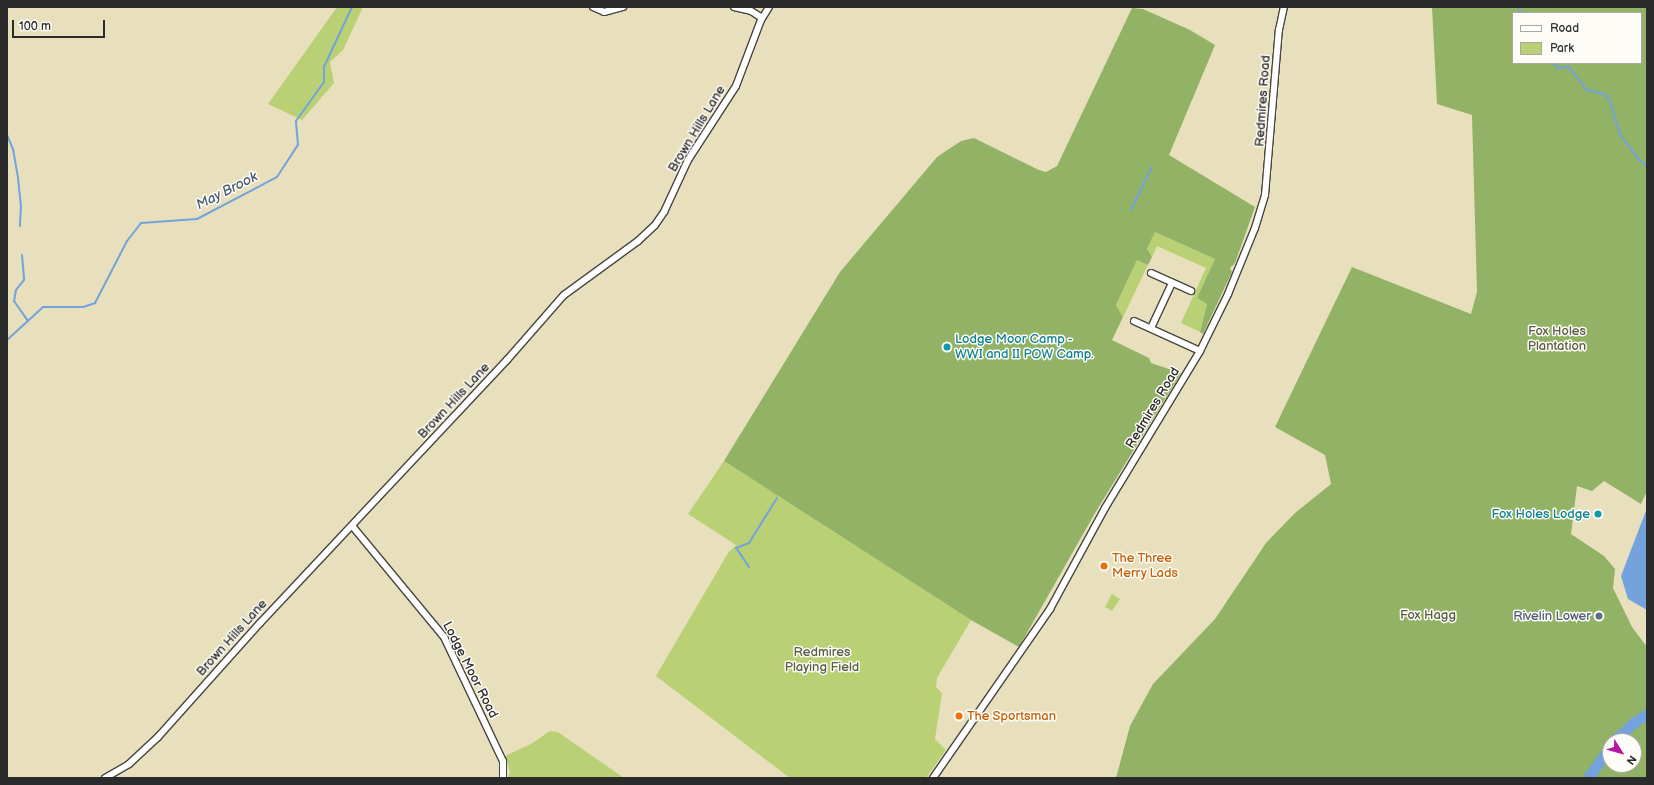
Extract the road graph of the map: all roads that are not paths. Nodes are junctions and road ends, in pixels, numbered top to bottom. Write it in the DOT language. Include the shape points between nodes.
graph roads {
  1 [pos="593,7"];
  2 [pos="623,7"];
  3 [pos="734,7"];
  4 [pos="768,7"];
  5 [pos="1284,7"];
  6 [pos="762,18"];
  7 [pos="1151,273"];
  8 [pos="1172,283"];
  9 [pos="1191,291"];
  10 [pos="1134,321"];
  11 [pos="1151,328"];
  12 [pos="1200,351"];
  13 [pos="353,526"];
  14 [pos="104,778"];
  15 [pos="504,778"];
  16 [pos="933,778"];
  1 -- 2 [label="street" via="604,12"];
  3 -- 6 [label="street" via="754,12"];
  4 -- 6 [label="street, Brown Hills Lane"];
  5 -- 12 [label="street, Redmires Road" via="1278,38 1268,172 1262,206 1237,273"];
  6 -- 13 [label="street, Brown Hills Lane" via="736,86 688,160 664,212 654,226 638,241 564,295"];
  7 -- 8 [label="street"];
  8 -- 9 [label="street"];
  8 -- 11 [label="street"];
  10 -- 11 [label="street"];
  11 -- 12 [label="street"];
  12 -- 16 [label="street, Redmires Road" via="1105,508 1046,615"];
  13 -- 14 [label="street, Brown Hills Lane" via="260,623 158,737 128,764"];
  13 -- 15 [label="street, Lodge Moor Road" via="444,637 501,757"];
}
